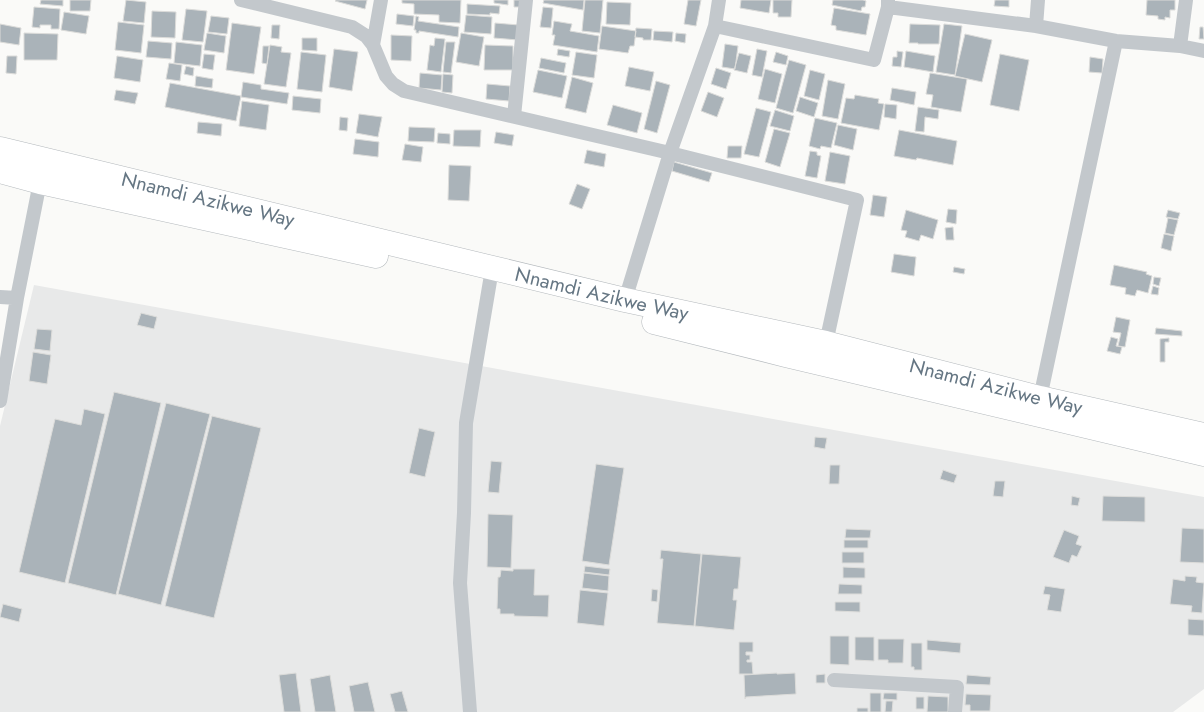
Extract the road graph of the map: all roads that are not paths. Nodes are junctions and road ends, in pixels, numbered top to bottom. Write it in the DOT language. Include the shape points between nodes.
graph roads {
  1 [pos="241,0"];
  2 [pos="381,0"];
  3 [pos="526,0"];
  4 [pos="719,0"];
  5 [pos="1038,0"];
  6 [pos="1186,0"];
  7 [pos="888,4"];
  8 [pos="715,26"];
  9 [pos="1036,26"];
  10 [pos="1116,41"];
  11 [pos="374,45"];
  12 [pos="1180,46"];
  13 [pos="1204,51"];
  14 [pos="514,116"];
  15 [pos="0,149"];
  16 [pos="670,153"];
  17 [pos="0,171"];
  18 [pos="40,182"];
  19 [pos="490,281"];
  20 [pos="0,297"];
  21 [pos="16,298"];
  22 [pos="625,300"];
  23 [pos="826,344"];
  24 [pos="1040,398"];
  25 [pos="0,401"];
  26 [pos="1204,435"];
  27 [pos="1204,454"];
  28 [pos="834,680"];
  29 [pos="470,712"];
  30 [pos="955,712"];
  1 -- 11 [label="street" via="352,27"];
  2 -- 11 [label="street"];
  3 -- 14 [label="street"];
  4 -- 8 [label="street"];
  5 -- 9 [label="street"];
  6 -- 12 [label="street"];
  7 -- 8 [label="street" via="874,60"];
  7 -- 9 [label="street"];
  8 -- 16 [label="street"];
  9 -- 10 [label="street"];
  10 -- 12 [label="street"];
  10 -- 24 [label="street"];
  11 -- 14 [label="street" via="386,76 404,91"];
  12 -- 13 [label="street"];
  14 -- 16 [label="street"];
  15 -- 22 [label="highway, Nnamdi Azikwe Way"];
  16 -- 22 [label="street"];
  16 -- 23 [label="street" via="857,200"];
  17 -- 18 [label="highway, Nnamdi Azikwe Way"];
  18 -- 19 [label="highway, Nnamdi Azikwe Way"];
  18 -- 21 [label="street"];
  19 -- 27 [label="highway, Nnamdi Azikwe Way"];
  19 -- 29 [label="street" via="466,423 460,583"];
  20 -- 21 [label="street"];
  21 -- 25 [label="street"];
  22 -- 23 [label="highway, Nnamdi Azikwe Way"];
  23 -- 24 [label="highway, Nnamdi Azikwe Way"];
  24 -- 26 [label="highway, Nnamdi Azikwe Way"];
  28 -- 30 [label="street" via="957,687"];
}
